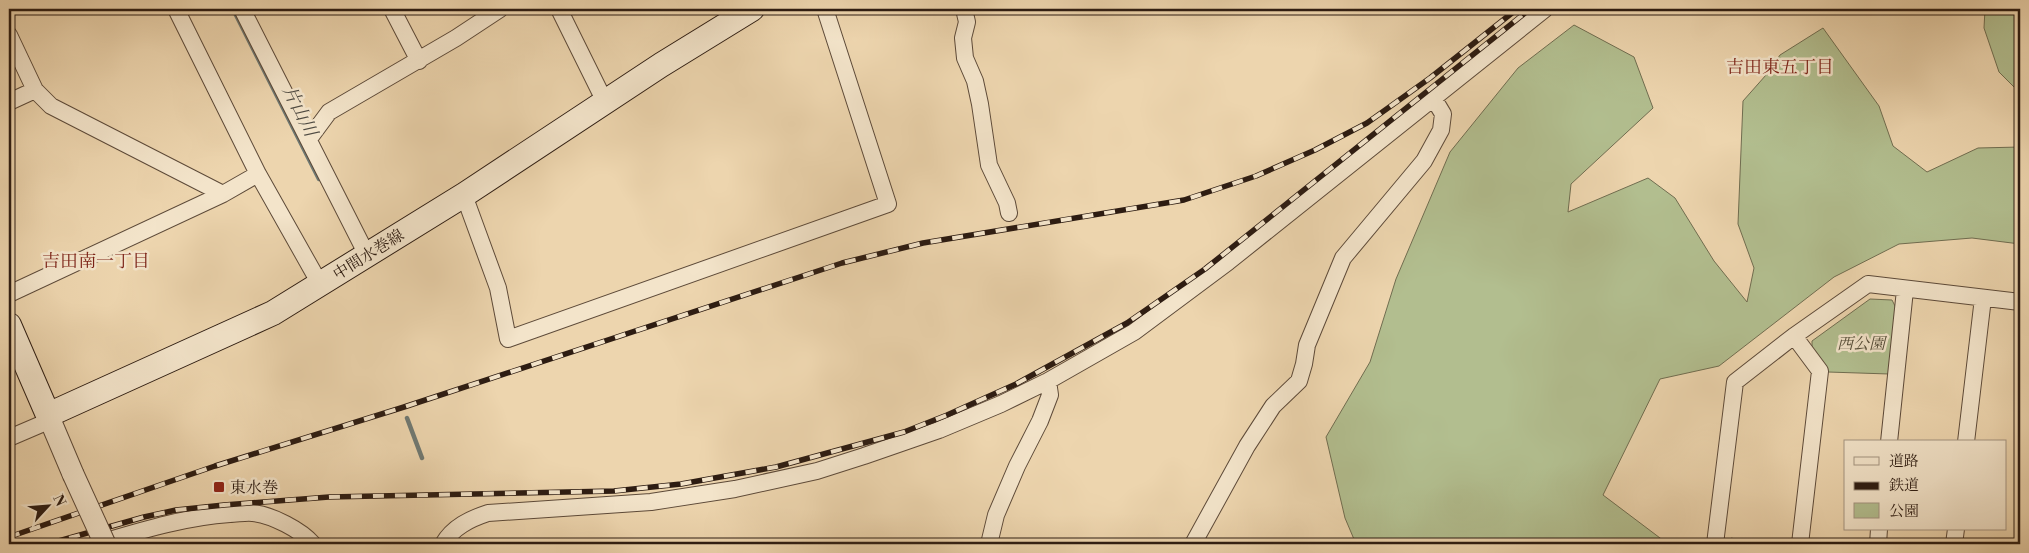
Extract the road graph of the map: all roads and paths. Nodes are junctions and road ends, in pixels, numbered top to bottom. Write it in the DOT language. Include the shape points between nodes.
graph roads {
  1 [pos="176,9"];
  2 [pos="242,9"];
  3 [pos="392,9"];
  4 [pos="500,9"];
  5 [pos="559,9"];
  6 [pos="752,9"];
  7 [pos="825,9"];
  8 [pos="964,9"];
  9 [pos="1545,9"];
  10 [pos="9,35"];
  11 [pos="419,60"];
  12 [pos="35,90"];
  13 [pos="1434,99"];
  14 [pos="9,102"];
  15 [pos="605,102"];
  16 [pos="310,139"];
  17 [pos="258,174"];
  18 [pos="223,194"];
  19 [pos="464,195"];
  20 [pos="1009,213"];
  21 [pos="367,255"];
  22 [pos="320,284"];
  23 [pos="1905,290"];
  24 [pos="9,294"];
  25 [pos="1983,298"];
  26 [pos="2020,302"];
  27 [pos="9,325"];
  28 [pos="1794,336"];
  29 [pos="1048,381"];
  30 [pos="50,418"];
  31 [pos="9,438"];
  32 [pos="1888,440"];
  33 [pos="1966,440"];
  34 [pos="1879,530"];
  35 [pos="1956,530"];
  36 [pos="1716,541"];
  37 [pos="96,544"];
  38 [pos="105,544"];
  39 [pos="313,544"];
  40 [pos="443,544"];
  41 [pos="989,544"];
  42 [pos="1193,544"];
  43 [pos="1769,544"];
  44 [pos="1800,544"];
  45 [pos="1878,544"];
  46 [pos="1954,544"];
  1 -- 17 [label="street"];
  2 -- 16 [label="street"];
  3 -- 11 [label="street"];
  4 -- 11 [label="street"];
  5 -- 15 [label="street"];
  6 -- 15 [label="main road, 中間水巻線"];
  7 -- 19 [label="street" via="888,204 508,339 498,288"];
  8 -- 20 [label="street" via="967,22 963,38 965,58 980,104 989,165"];
  9 -- 13 [label="street"];
  10 -- 12 [label="street"];
  11 -- 16 [label="street" via="328,112"];
  12 -- 14 [label="street"];
  12 -- 18 [label="street" via="51,106"];
  13 -- 29 [label="street" via="1134,332"];
  13 -- 42 [label="street" via="1443,114 1441,130 1424,160 1343,258 1307,345 1298,381 1273,406 1247,446"];
  15 -- 19 [label="main road, 中間水巻線"];
  16 -- 21 [label="street"];
  17 -- 18 [label="street"];
  17 -- 22 [label="street"];
  18 -- 24 [label="street"];
  19 -- 21 [label="main road, 中間水巻線"];
  21 -- 22 [label="main road, 中間水巻線"];
  22 -- 30 [label="main road, 中間水巻線" via="273,313"];
  23 -- 25 [label="street"];
  23 -- 28 [label="street" via="1868,284"];
  23 -- 32 [label="street"];
  25 -- 26 [label="street"];
  25 -- 33 [label="street"];
  27 -- 30 [label="main road"];
  28 -- 36 [label="street" via="1735,382"];
  28 -- 44 [label="street" via="1820,371"];
  29 -- 40 [label="street" via="939,430 817,471 735,489 651,502 488,513 467,520"];
  29 -- 41 [label="street" via="1050,395 1000,507"];
  30 -- 31 [label="street"];
  30 -- 38 [label="street, bridge"];
  34 -- 45 [label="street"];
  35 -- 46 [label="street"];
  36 -- 43 [label="path"];
  37 -- 39 [label="street" via="160,525 215,515 253,513 282,523"];
}
